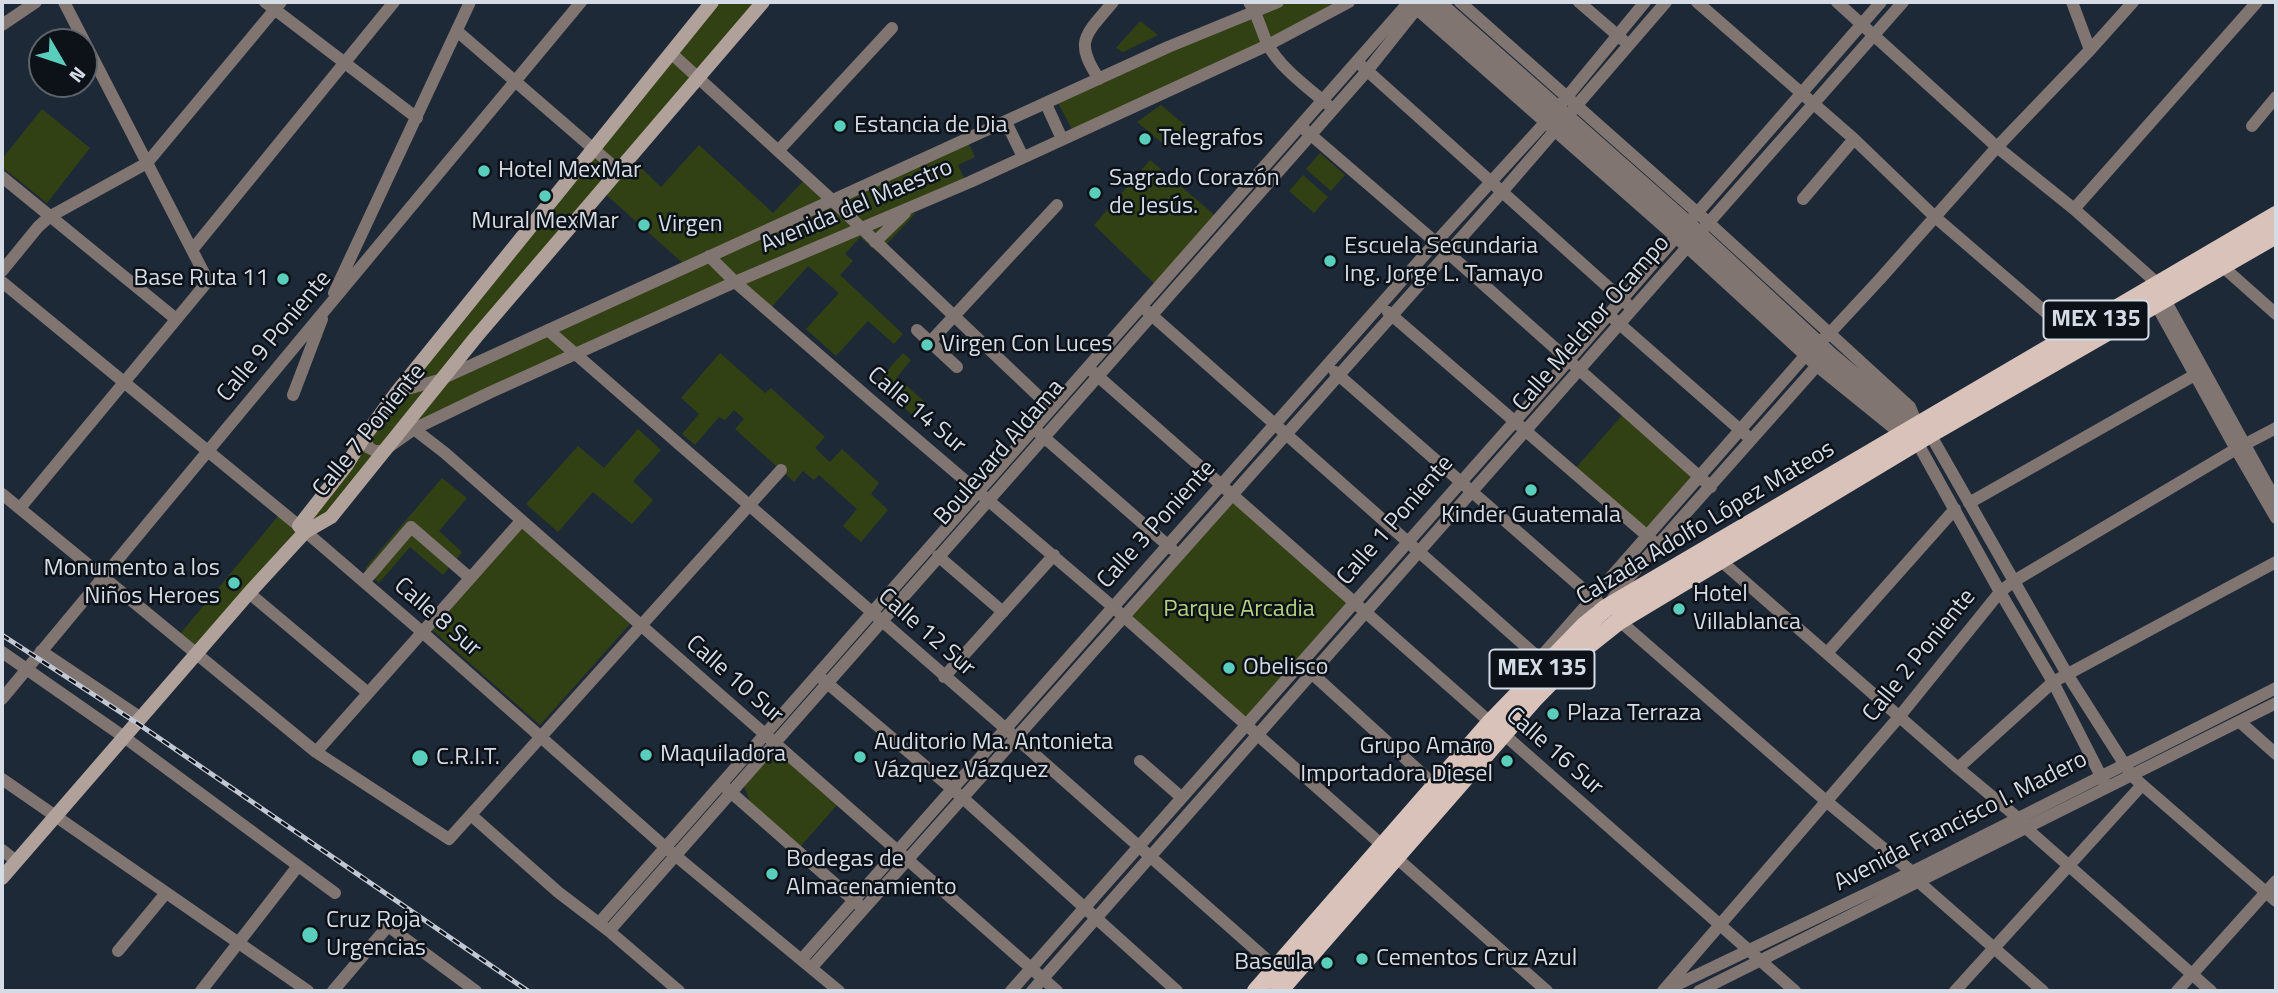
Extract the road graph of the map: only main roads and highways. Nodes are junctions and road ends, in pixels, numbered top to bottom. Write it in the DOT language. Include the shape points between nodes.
graph roads {
  1 [pos="712,2"];
  2 [pos="763,2"];
  3 [pos="2276,215"];
  4 [pos="2276,235"];
  5 [pos="2155,290"];
  6 [pos="1915,433"];
  7 [pos="302,529"];
  8 [pos="1493,726"];
  9 [pos="2,878"];
  10 [pos="1287,983"];
  11 [pos="1256,991"];
  1 -- 7 [label="main road, Calle 7 Poniente" via="397,392"];
  2 -- 7 [label="main road, Calle 7 Poniente" via="439,380 331,517"];
  3 -- 5 [label="main road, Calzada Adolfo López Mateos / MEX 135"];
  4 -- 5 [label="main road, Calzada Adolfo López Mateos / MEX 135" via="2222,266"];
  5 -- 6 [label="main road, Calzada Adolfo López Mateos / MEX 135"];
  5 -- 6 [label="main road, Calzada Adolfo López Mateos / MEX 135" via="2071,334"];
  6 -- 8 [label="main road, Calzada Adolfo López Mateos / MEX 135" via="1619,621 1580,652 1533,700"];
  6 -- 8 [label="main road, Calzada Adolfo López Mateos / MEX 135" via="1600,603"];
  7 -- 9 [label="main road, Calle 7 Poniente"];
  8 -- 10 [label="main road, Calzada Adolfo López Mateos / MEX 135"];
  10 -- 11 [label="main road, Calzada Adolfo López Mateos / MEX 135"];
}
